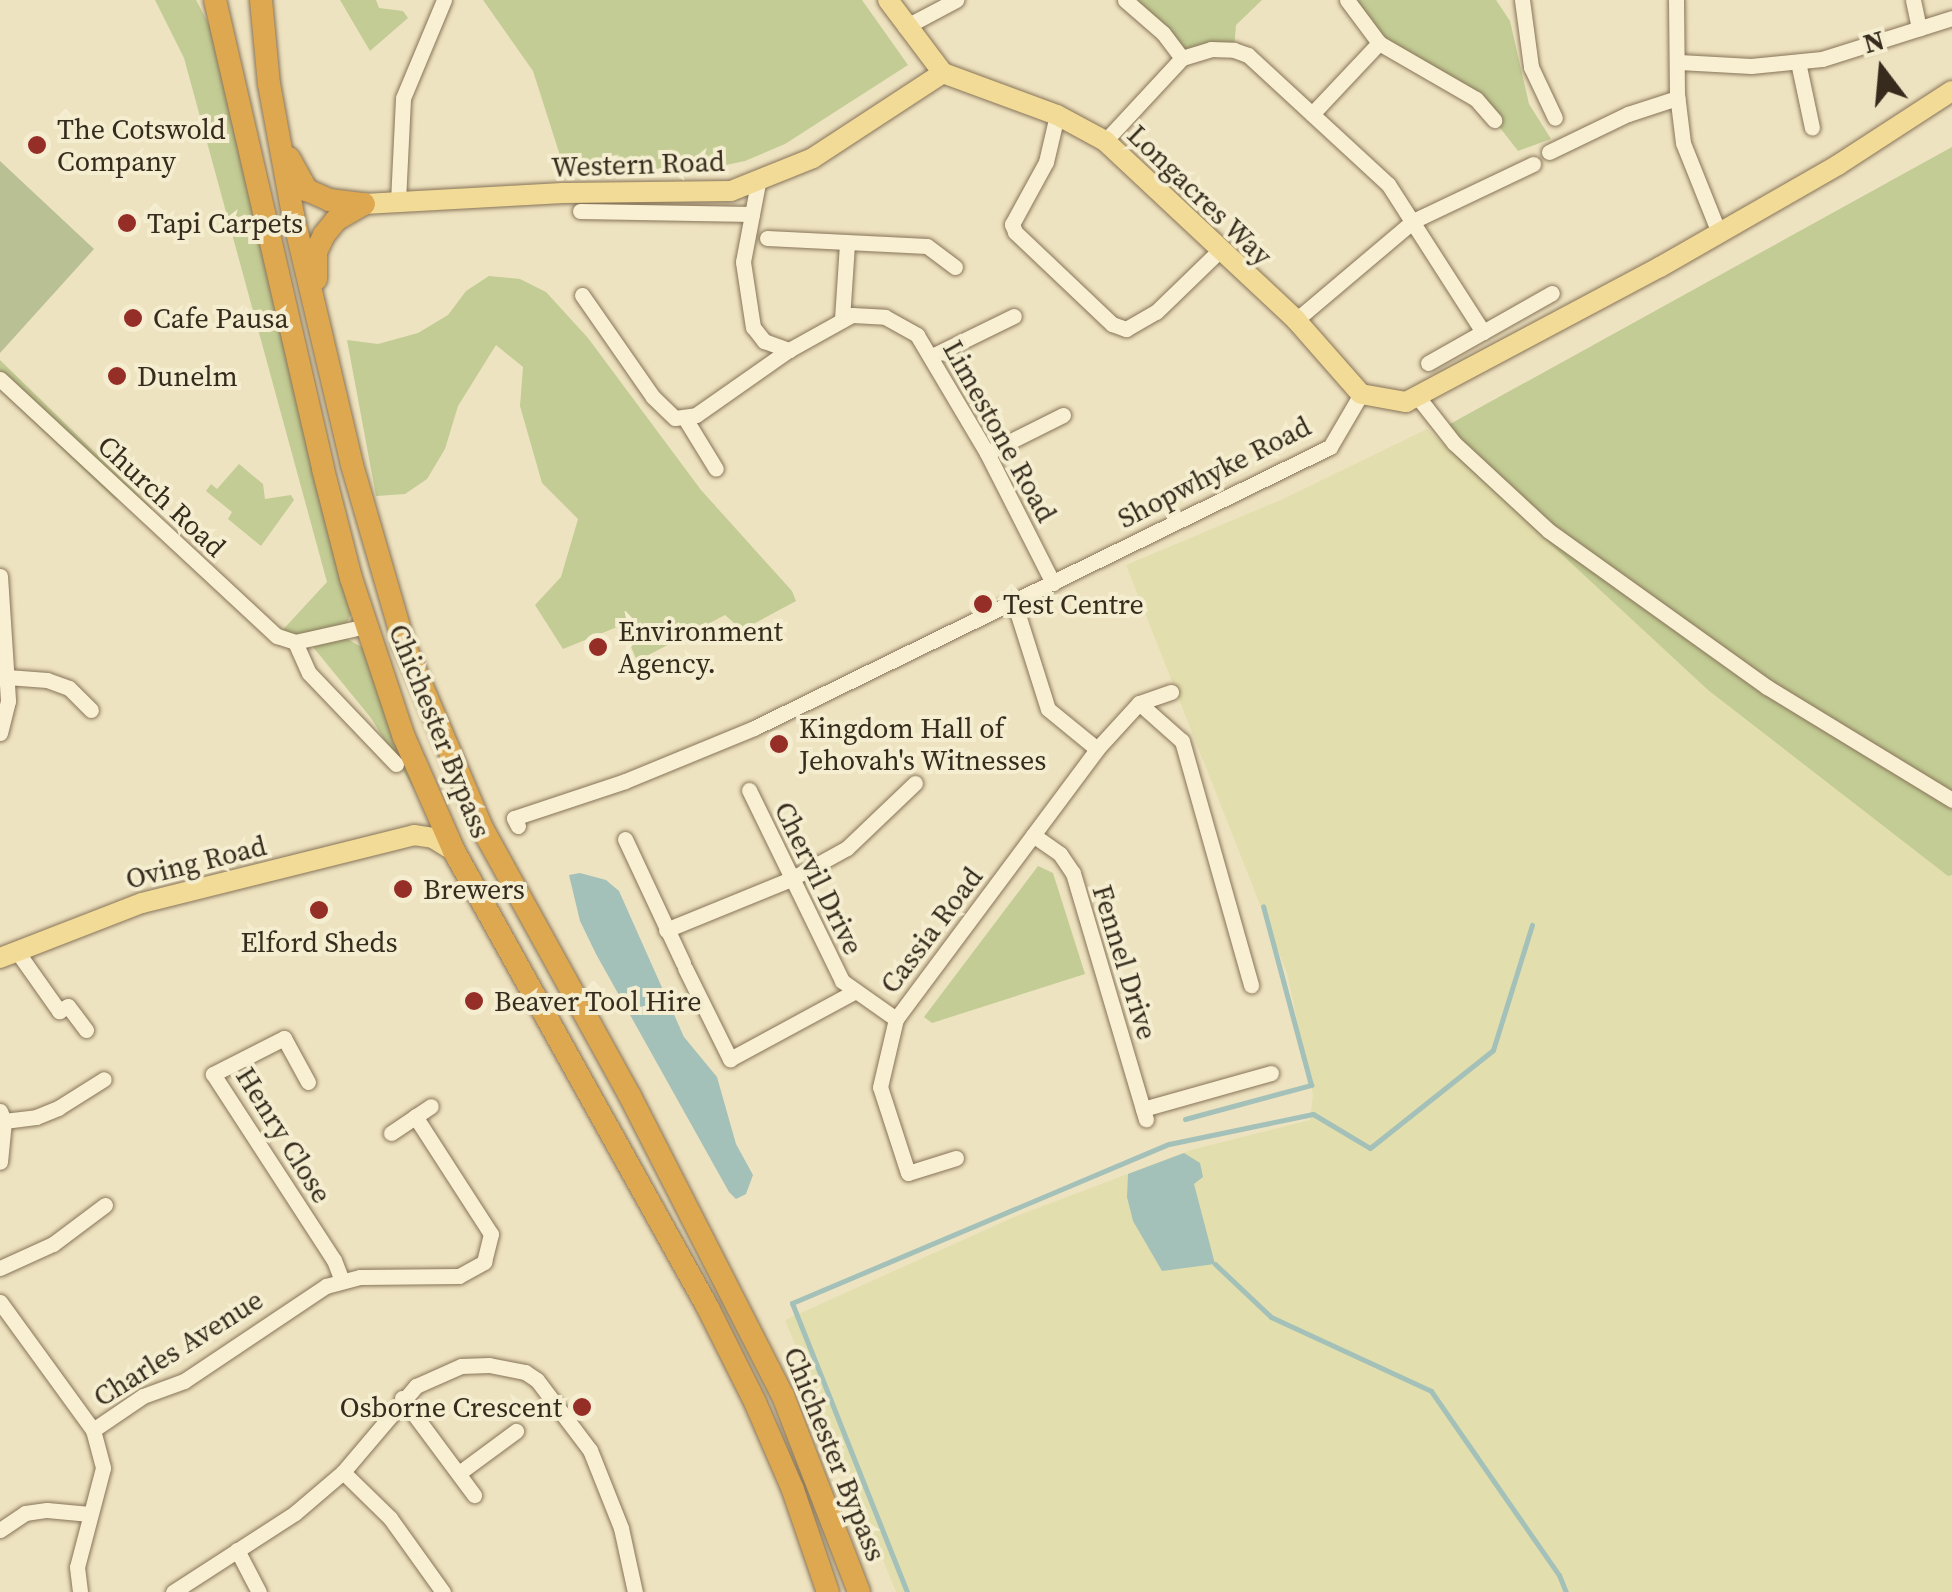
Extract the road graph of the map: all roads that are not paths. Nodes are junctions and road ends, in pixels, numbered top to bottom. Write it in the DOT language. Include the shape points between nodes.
graph roads {
  1 [pos="215,0"];
  2 [pos="260,0"];
  3 [pos="444,0"];
  4 [pos="888,0"];
  5 [pos="956,0"];
  6 [pos="1125,0"];
  7 [pos="1347,0"];
  8 [pos="1522,0"];
  9 [pos="1676,0"];
  10 [pos="1913,0"];
  11 [pos="1952,18"];
  12 [pos="905,27"];
  13 [pos="1919,28"];
  14 [pos="1379,43"];
  15 [pos="1182,58"];
  16 [pos="1680,62"];
  17 [pos="1798,62"];
  18 [pos="943,73"];
  19 [pos="1952,90"];
  20 [pos="1677,98"];
  21 [pos="1312,114"];
  22 [pos="1058,115"];
  23 [pos="1555,118"];
  24 [pos="1494,120"];
  25 [pos="1812,128"];
  26 [pos="1105,141"];
  27 [pos="280,143"];
  28 [pos="1549,152"];
  29 [pos="1532,164"];
  30 [pos="758,183"];
  31 [pos="398,201"];
  32 [pos="364,204"];
  33 [pos="580,211"];
  34 [pos="752,214"];
  35 [pos="1413,221"];
  36 [pos="1719,232"];
  37 [pos="767,238"];
  38 [pos="847,243"];
  39 [pos="1219,251"];
  40 [pos="955,268"];
  41 [pos="1552,294"];
  42 [pos="582,295"];
  43 [pos="315,312"];
  44 [pos="1014,316"];
  45 [pos="842,319"];
  46 [pos="1296,320"];
  47 [pos="1483,332"];
  48 [pos="789,350"];
  49 [pos="932,356"];
  50 [pos="1428,363"];
  51 [pos="0,379"];
  52 [pos="1361,394"];
  53 [pos="1417,396"];
  54 [pos="1063,414"];
  55 [pos="686,420"];
  56 [pos="987,452"];
  57 [pos="716,469"];
  58 [pos="0,576"];
  59 [pos="1053,583"];
  60 [pos="1014,602"];
  61 [pos="366,626"];
  62 [pos="1,628"];
  63 [pos="295,642"];
  64 [pos="7,677"];
  65 [pos="1171,692"];
  66 [pos="1140,703"];
  67 [pos="90,710"];
  68 [pos="0,732"];
  69 [pos="1097,749"];
  70 [pos="396,764"];
  71 [pos="915,784"];
  72 [pos="749,790"];
  73 [pos="427,793"];
  74 [pos="1952,800"];
  75 [pos="518,826"];
  76 [pos="1033,835"];
  77 [pos="411,836"];
  78 [pos="625,839"];
  79 [pos="454,851"];
  80 [pos="791,880"];
  81 [pos="666,930"];
  82 [pos="8,954"];
  83 [pos="1251,985"];
  84 [pos="854,992"];
  85 [pos="896,1019"];
  86 [pos="86,1030"];
  87 [pos="1271,1074"];
  88 [pos="104,1080"];
  89 [pos="308,1082"];
  90 [pos="431,1106"];
  91 [pos="2,1116"];
  92 [pos="415,1116"];
  93 [pos="391,1133"];
  94 [pos="956,1158"];
  95 [pos="0,1162"];
  96 [pos="105,1205"];
  97 [pos="0,1268"];
  98 [pos="342,1281"];
  99 [pos="0,1304"];
  100 [pos="402,1398"];
  101 [pos="93,1430"];
  102 [pos="516,1431"];
  103 [pos="342,1472"];
  104 [pos="459,1473"];
  105 [pos="474,1496"];
  106 [pos="90,1514"];
  107 [pos="0,1530"];
  108 [pos="237,1550"];
  109 [pos="80,1592"];
  110 [pos="173,1592"];
  111 [pos="259,1592"];
  112 [pos="443,1592"];
  113 [pos="635,1592"];
  114 [pos="828,1592"];
  115 [pos="858,1592"];
  1 -- 61 [label="highway, Chichester Bypass" via="322,468"];
  2 -- 27 [label="highway, Chichester Bypass"];
  3 -- 31 [label="street" via="403,98"];
  4 -- 12 [label="main road"];
  5 -- 12 [label="street"];
  6 -- 15 [label="street"];
  7 -- 14 [label="street"];
  8 -- 23 [label="street" via="1531,68"];
  9 -- 16 [label="street"];
  10 -- 13 [label="street"];
  11 -- 13 [label="street"];
  12 -- 18 [label="main road"];
  13 -- 17 [label="street" via="1849,53"];
  14 -- 21 [label="street"];
  14 -- 24 [label="street" via="1476,100"];
  15 -- 21 [label="street" via="1211,49 1248,55"];
  15 -- 26 [label="street"];
  16 -- 17 [label="street"];
  16 -- 20 [label="street"];
  17 -- 25 [label="street"];
  18 -- 22 [label="main road, Longacres Way"];
  18 -- 30 [label="main road, Western Road" via="814,158"];
  19 -- 36 [label="main road"];
  20 -- 28 [label="street"];
  20 -- 36 [label="street" via="1684,150"];
  21 -- 35 [label="street" via="1388,184"];
  22 -- 26 [label="main road, Longacres Way"];
  22 -- 39 [label="street" via="1046,162 1012,224 1014,232 1112,324 1126,330 1156,312"];
  26 -- 39 [label="main road, Longacres Way"];
  27 -- 32 [label="highway" via="307,190"];
  27 -- 43 [label="highway, Chichester Bypass"];
  29 -- 35 [label="street"];
  30 -- 31 [label="main road, Western Road" via="697,193"];
  30 -- 34 [label="street"];
  31 -- 32 [label="main road, Western Road"];
  32 -- 43 [label="highway" via="336,220 316,252"];
  33 -- 34 [label="street"];
  34 -- 48 [label="street" via="743,262 746,304 764,341"];
  35 -- 46 [label="street"];
  35 -- 47 [label="street"];
  36 -- 53 [label="main road"];
  37 -- 38 [label="street"];
  38 -- 40 [label="street" via="927,246"];
  38 -- 45 [label="street"];
  39 -- 46 [label="main road, Longacres Way"];
  41 -- 47 [label="street"];
  42 -- 55 [label="street" via="663,409"];
  43 -- 115 [label="highway, Chichester Bypass" via="404,644 458,779 735,1296 783,1396"];
  44 -- 49 [label="street"];
  45 -- 48 [label="street"];
  45 -- 49 [label="street, Limestone Road" via="886,317 917,334"];
  46 -- 52 [label="main road, Longacres Way"];
  47 -- 50 [label="street"];
  48 -- 55 [label="street"];
  49 -- 56 [label="street, Limestone Road"];
  51 -- 63 [label="street, Church Road" via="277,636"];
  52 -- 53 [label="main road" via="1406,402"];
  52 -- 59 [label="street, Shopwhyke Road" via="1330,447"];
  53 -- 74 [label="street" via="1454,444 1549,532 1768,688"];
  54 -- 56 [label="street"];
  55 -- 57 [label="street"];
  56 -- 59 [label="street, Limestone Road"];
  58 -- 62 [label="street"];
  59 -- 60 [label="street, Shopwhyke Road"];
  60 -- 69 [label="street" via="1048,709"];
  60 -- 75 [label="street, Shopwhyke Road" via="695,754 514,818"];
  61 -- 63 [label="street"];
  61 -- 73 [label="highway, Chichester Bypass"];
  62 -- 64 [label="street"];
  63 -- 70 [label="street, Church Road" via="309,673"];
  64 -- 67 [label="street" via="70,688"];
  64 -- 68 [label="street"];
  65 -- 66 [label="street, Cassia Road"];
  66 -- 69 [label="street, Cassia Road"];
  66 -- 83 [label="street" via="1182,741"];
  69 -- 76 [label="street, Cassia Road"];
  71 -- 80 [label="street" via="848,848"];
  72 -- 80 [label="street, Chervil Drive"];
  73 -- 77 [label="main road" via="421,824"];
  73 -- 79 [label="highway, Chichester Bypass"];
  76 -- 85 [label="street, Cassia Road"];
  76 -- 87 [label="street, Fennel Drive" via="1073,873 1145,1114"];
  77 -- 79 [label="main road" via="434,838"];
  77 -- 82 [label="main road, Oving Road" via="158,898"];
  78 -- 81 [label="street"];
  79 -- 114 [label="highway, Chichester Bypass" via="708,1308 793,1490"];
  80 -- 81 [label="street"];
  80 -- 84 [label="street, Chervil Drive" via="842,981"];
  81 -- 84 [label="street" via="730,1058"];
  82 -- 86 [label="street"];
  84 -- 85 [label="street, Chervil Drive"];
  85 -- 94 [label="street, Cassia Road" via="880,1087 908,1173"];
  88 -- 91 [label="street" via="36,1117"];
  89 -- 98 [label="street, Henry Close" via="284,1038 213,1074"];
  90 -- 92 [label="street"];
  91 -- 95 [label="street"];
  92 -- 93 [label="street"];
  92 -- 98 [label="street" via="491,1234 488,1254 458,1276"];
  96 -- 97 [label="street" via="53,1244"];
  98 -- 101 [label="street, Charles Avenue" via="315,1291 194,1374 143,1396"];
  99 -- 101 [label="street, Charles Avenue"];
  100 -- 103 [label="street"];
  100 -- 104 [label="street"];
  100 -- 113 [label="street" via="460,1366 489,1364 537,1380 590,1450 620,1528"];
  101 -- 106 [label="street, Charles Avenue" via="103,1468"];
  102 -- 104 [label="street"];
  103 -- 108 [label="street"];
  103 -- 112 [label="street" via="390,1518"];
  104 -- 105 [label="street"];
  106 -- 107 [label="street" via="25,1513"];
  106 -- 109 [label="street, Charles Avenue" via="77,1568"];
  108 -- 110 [label="street"];
  108 -- 111 [label="street"];
}
